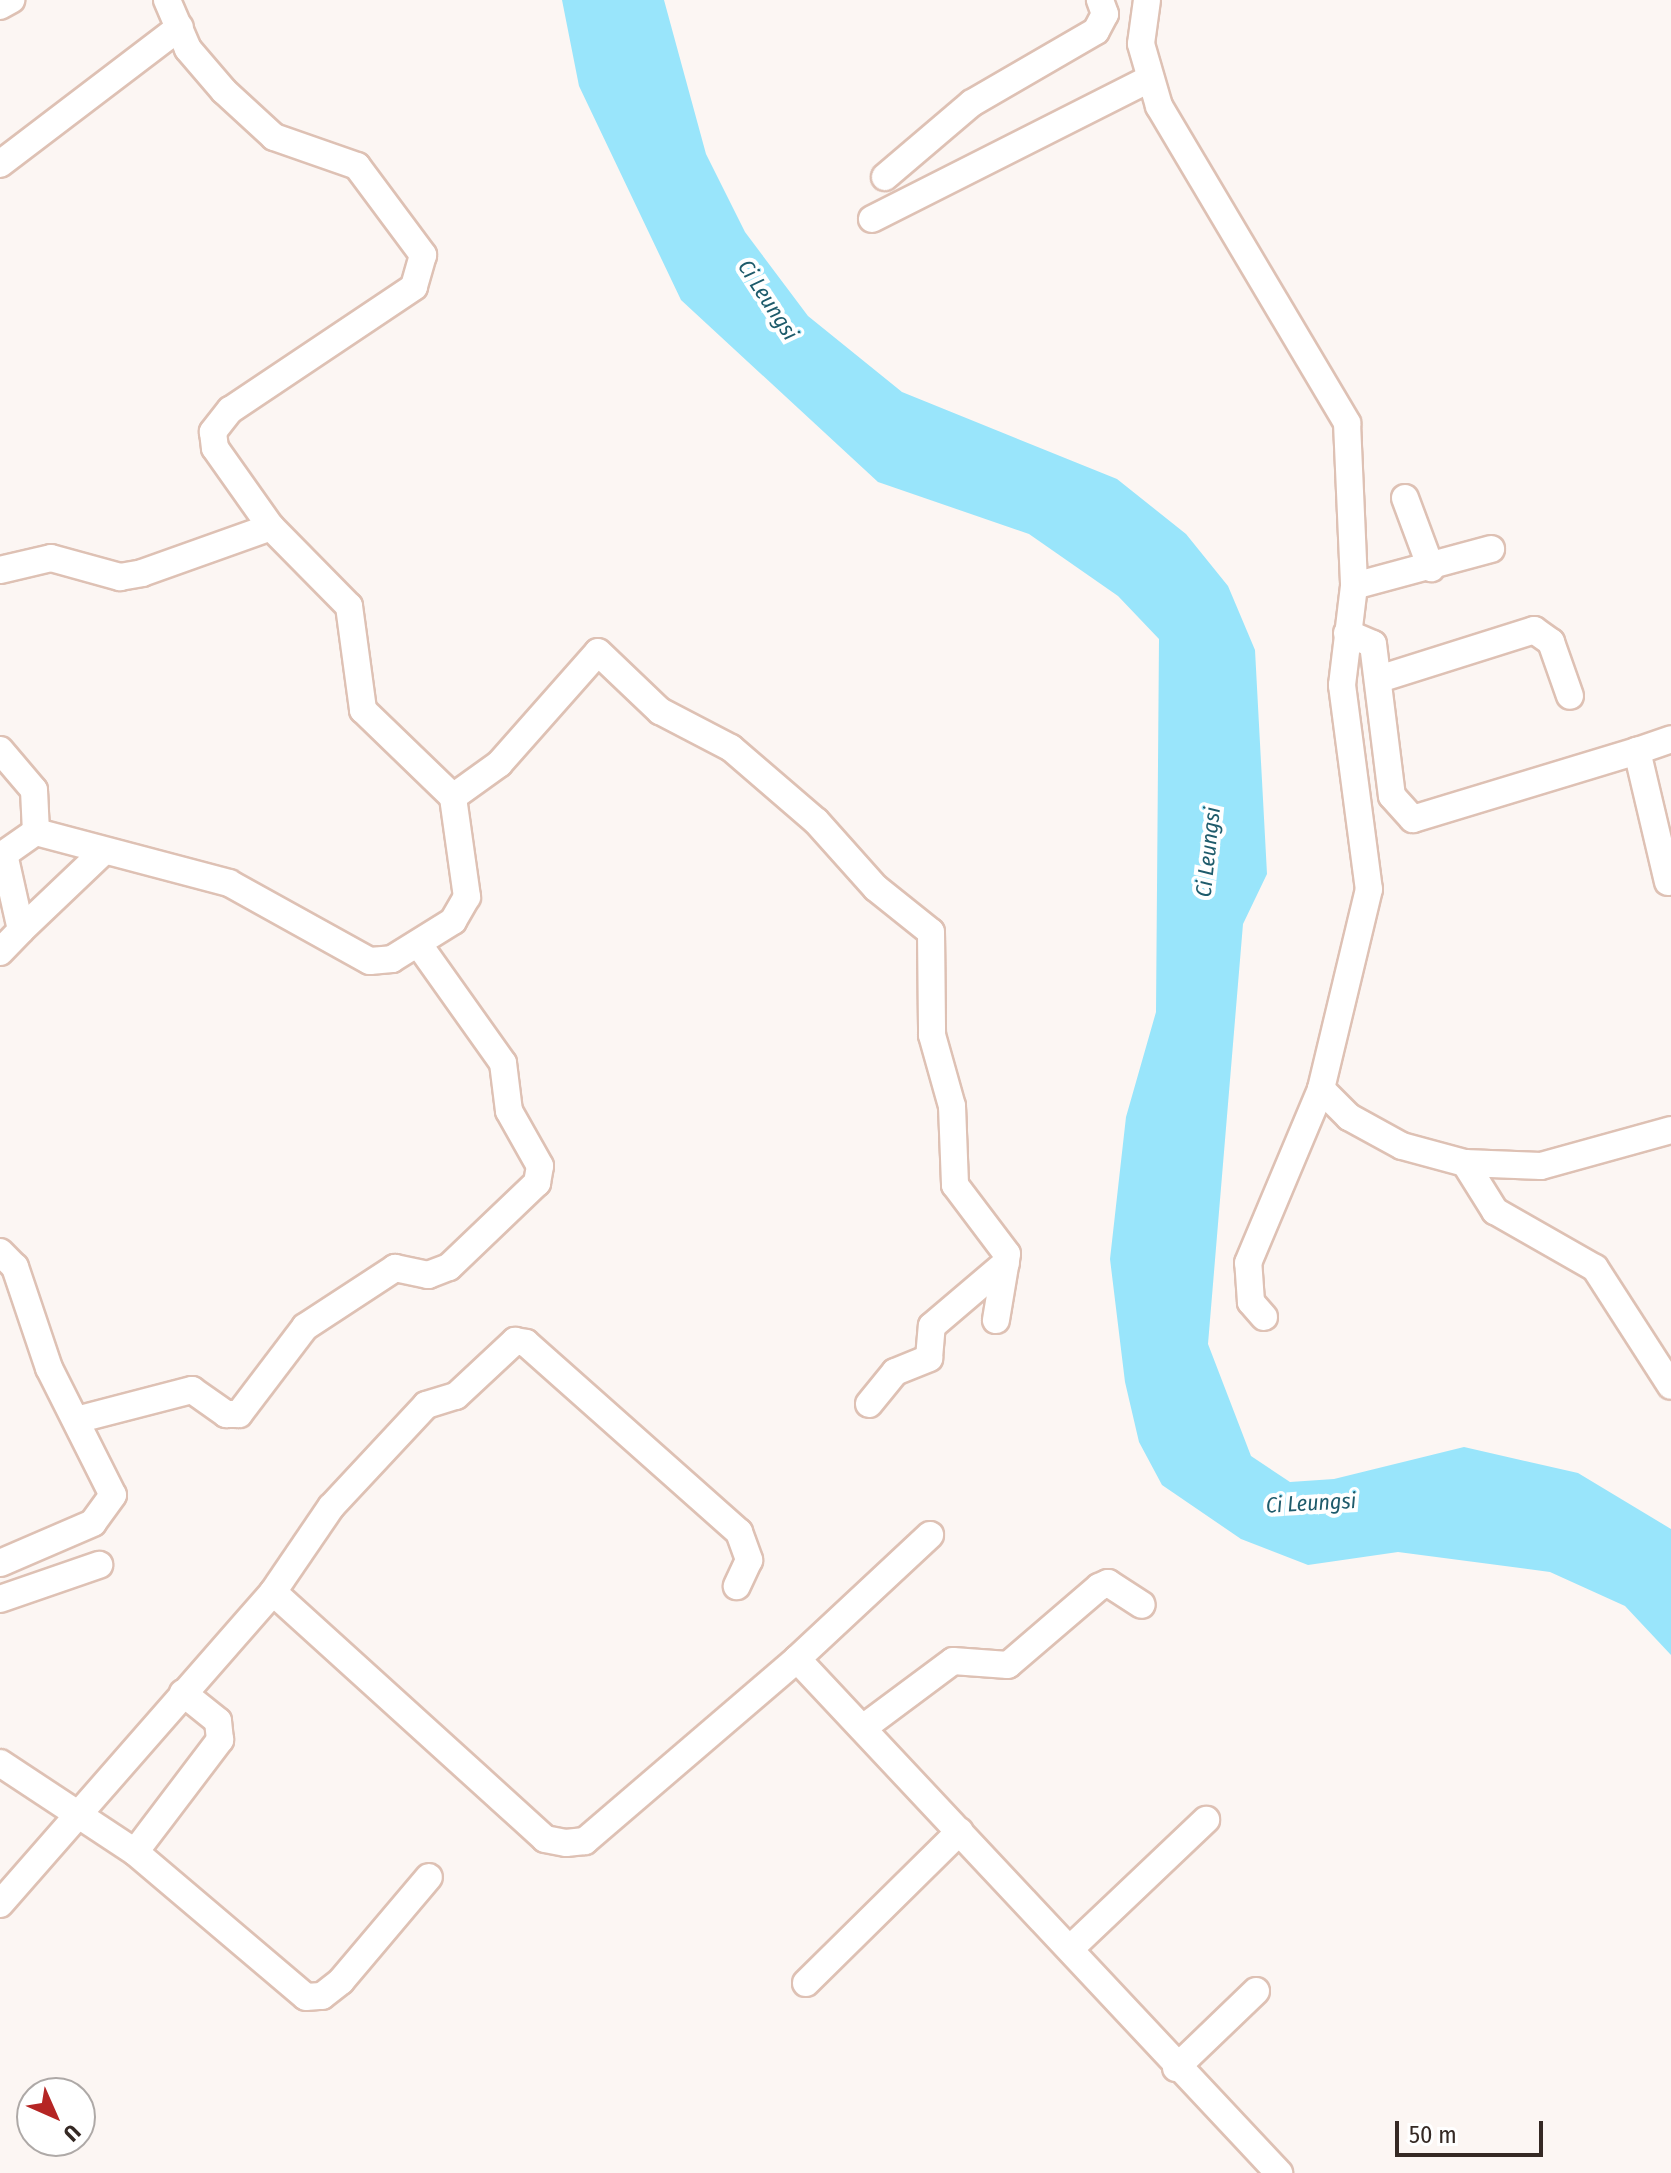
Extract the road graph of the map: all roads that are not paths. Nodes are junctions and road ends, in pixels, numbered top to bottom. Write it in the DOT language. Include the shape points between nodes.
graph roads {
  1 [pos="11,0"];
  2 [pos="167,0"];
  3 [pos="1100,0"];
  4 [pos="1147,0"];
  5 [pos="0,6"];
  6 [pos="180,27"];
  7 [pos="1147,80"];
  8 [pos="0,164"];
  9 [pos="885,177"];
  10 [pos="872,219"];
  11 [pos="1405,498"];
  12 [pos="271,527"];
  13 [pos="1491,549"];
  14 [pos="1431,568"];
  15 [pos="0,570"];
  16 [pos="1354,586"];
  17 [pos="1347,633"];
  18 [pos="1379,679"];
  19 [pos="1570,696"];
  20 [pos="1671,739"];
  21 [pos="0,750"];
  22 [pos="1637,751"];
  23 [pos="453,797"];
  24 [pos="36,832"];
  25 [pos="2,852"];
  26 [pos="103,852"];
  27 [pos="1668,882"];
  28 [pos="21,930"];
  29 [pos="419,945"];
  30 [pos="0,952"];
  31 [pos="1321,1089"];
  32 [pos="1671,1130"];
  33 [pos="1465,1163"];
  34 [pos="0,1252"];
  35 [pos="1006,1263"];
  36 [pos="1264,1317"];
  37 [pos="996,1320"];
  38 [pos="1671,1386"];
  39 [pos="869,1404"];
  40 [pos="76,1420"];
  41 [pos="930,1535"];
  42 [pos="0,1563"];
  43 [pos="99,1565"];
  44 [pos="737,1586"];
  45 [pos="273,1592"];
  46 [pos="0,1599"];
  47 [pos="1142,1605"];
  48 [pos="797,1659"];
  49 [pos="183,1693"];
  50 [pos="863,1728"];
  51 [pos="0,1763"];
  52 [pos="78,1814"];
  53 [pos="1206,1820"];
  54 [pos="960,1831"];
  55 [pos="135,1852"];
  56 [pos="429,1877"];
  57 [pos="0,1904"];
  58 [pos="1072,1947"];
  59 [pos="806,1983"];
  60 [pos="1256,1991"];
  61 [pos="1176,2068"];
  62 [pos="1279,2173"];
  1 -- 5 [label="street"];
  2 -- 6 [label="street"];
  3 -- 9 [label="street" via="1105,14 1096,31 972,103"];
  4 -- 7 [label="street" via="1141,44"];
  6 -- 8 [label="street"];
  6 -- 12 [label="street" via="194,58 274,137 357,166 423,255 414,287 218,420 215,448"];
  7 -- 10 [label="street"];
  7 -- 16 [label="street" via="1235,244 1341,404"];
  11 -- 14 [label="street"];
  12 -- 15 [label="street" via="166,568 120,577 72,558"];
  12 -- 23 [label="street" via="349,606 363,710"];
  13 -- 14 [label="street"];
  14 -- 16 [label="street"];
  16 -- 17 [label="street"];
  17 -- 18 [label="street" via="1373,644"];
  17 -- 31 [label="street" via="1342,685 1369,889"];
  18 -- 19 [label="street" via="1534,630 1551,642"];
  18 -- 22 [label="street" via="1392,796 1413,819"];
  20 -- 22 [label="street"];
  21 -- 24 [label="street" via="34,790"];
  22 -- 27 [label="street"];
  23 -- 29 [label="street" via="467,897 453,921"];
  23 -- 35 [label="street" via="499,764 598,652 670,719 753,764 931,932 932,1035 952,1106 955,1185 1005,1248"];
  24 -- 25 [label="street"];
  24 -- 26 [label="street"];
  25 -- 28 [label="street"];
  26 -- 28 [label="street"];
  26 -- 29 [label="street" via="171,863 229,883 370,961"];
  28 -- 30 [label="street"];
  29 -- 40 [label="street" via="503,1063 509,1111 540,1166 537,1183 449,1267 428,1275 395,1268 305,1327 239,1414 226,1414 192,1390"];
  31 -- 33 [label="street" via="1349,1117 1402,1146"];
  31 -- 36 [label="street" via="1248,1263 1251,1302"];
  32 -- 33 [label="street" via="1541,1166"];
  33 -- 38 [label="street" via="1495,1211 1595,1268"];
  34 -- 40 [label="street" via="15,1267 49,1368"];
  35 -- 37 [label="street"];
  35 -- 39 [label="street" via="932,1326 929,1358 895,1372"];
  40 -- 42 [label="street" via="110,1483 110,1505 69,1536"];
  41 -- 48 [label="street"];
  43 -- 46 [label="street"];
  44 -- 45 [label="street" via="749,1560 739,1532 526,1343 515,1341 456,1396 416,1415 331,1507"];
  45 -- 48 [label="street" via="545,1839 566,1843 585,1841"];
  45 -- 49 [label="street"];
  47 -- 50 [label="street" via="1108,1583 1008,1665 953,1661"];
  48 -- 50 [label="street"];
  49 -- 52 [label="street"];
  49 -- 55 [label="street" via="218,1721 220,1740"];
  50 -- 54 [label="street"];
  51 -- 52 [label="street"];
  52 -- 55 [label="street"];
  52 -- 57 [label="street"];
  53 -- 58 [label="street"];
  54 -- 58 [label="street"];
  54 -- 59 [label="street"];
  55 -- 56 [label="street" via="306,1997 322,1996 341,1981"];
  58 -- 61 [label="street"];
  60 -- 61 [label="street"];
  61 -- 62 [label="street"];
}
